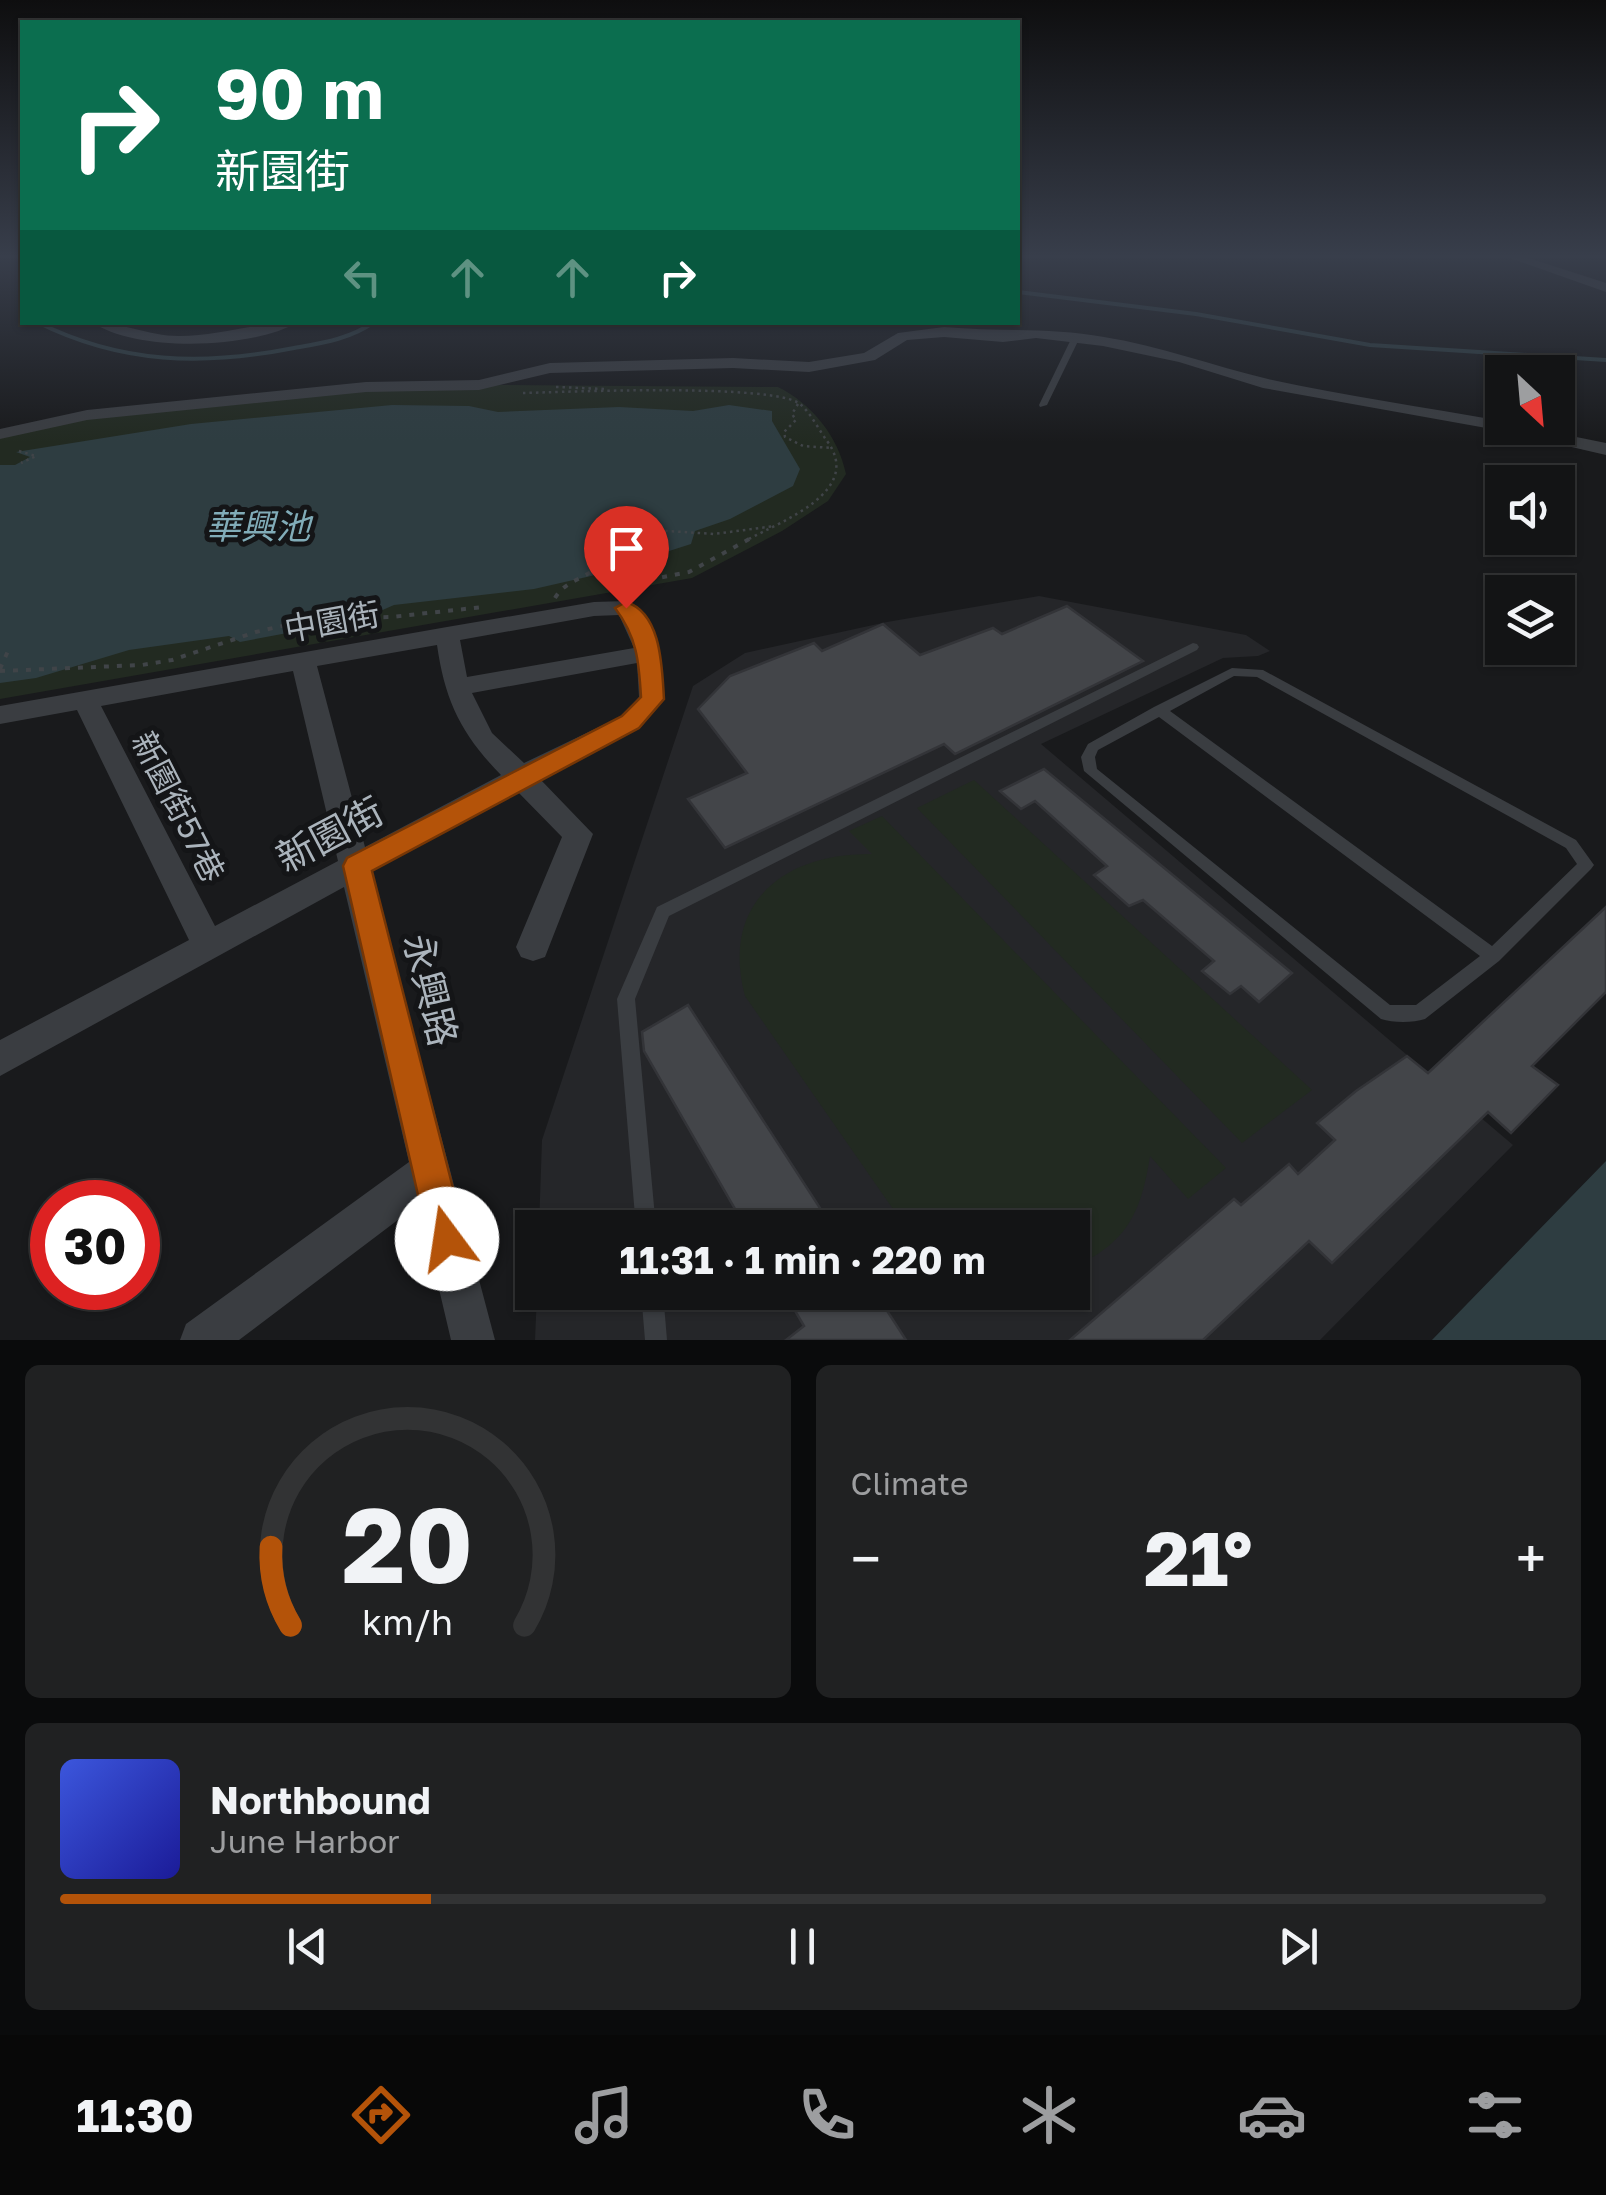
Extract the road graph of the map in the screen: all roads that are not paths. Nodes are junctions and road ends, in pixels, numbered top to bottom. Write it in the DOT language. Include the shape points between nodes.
graph roads {
  1 [pos="107,325"];
  2 [pos="278,325"];
  3 [pos="1076,337"];
  4 [pos="1043,404"];
  5 [pos="1485,423"];
  6 [pos="0,434"];
  7 [pos="1575,442"];
  8 [pos="1606,449"];
  9 [pos="447,634"];
  10 [pos="308,644"];
  11 [pos="1193,646"];
  12 [pos="650,653"];
  13 [pos="456,687"];
  14 [pos="84,700"];
  15 [pos="1159,710"];
  16 [pos="0,715"];
  17 [pos="520,778"];
  18 [pos="356,866"];
  19 [pos="209,946"];
  20 [pos="532,947"];
  21 [pos="1493,956"];
  22 [pos="0,1060"];
  23 [pos="430,1172"];
  24 [pos="644,1210"];
  25 [pos="654,1310"];
  26 [pos="202,1340"];
  27 [pos="473,1340"];
  28 [pos="656,1340"];
  1 -- 2 [label="street" via="175,343"];
  3 -- 4 [label="lane"];
  3 -- 5 [label="street" via="1184,358 1263,383"];
  3 -- 6 [label="street" via="917,334 869,357 809,366 550,368 480,385 366,387 87,414"];
  7 -- 8 [label="street"];
  9 -- 10 [label="street, 中園街"];
  9 -- 12 [label="street, 中園街" via="626,608"];
  9 -- 13 [label="street"];
  10 -- 14 [label="street, 中園街"];
  10 -- 18 [label="street, 永興路"];
  11 -- 24 [label="lane" via="663,912 626,999"];
  12 -- 13 [label="street"];
  12 -- 17 [label="street, 新園街" via="652,699 630,722"];
  13 -- 17 [label="street" via="480,738"];
  14 -- 16 [label="street, 中園街"];
  14 -- 19 [label="street, 新園街57巷"];
  15 -- 21 [label="lane"];
  15 -- 21 [label="lane" via="1092,747 1091,771 1387,1013 1419,1012"];
  15 -- 21 [label="lane" via="1232,672 1259,673 1571,844 1586,865"];
  17 -- 18 [label="street, 新園街"];
  17 -- 20 [label="street" via="578,834"];
  18 -- 19 [label="street, 新園街"];
  18 -- 23 [label="street, 永興路"];
  19 -- 22 [label="street, 新園街"];
  23 -- 26 [label="street"];
  23 -- 27 [label="street, 永興路"];
  25 -- 28 [label="lane"];
}
